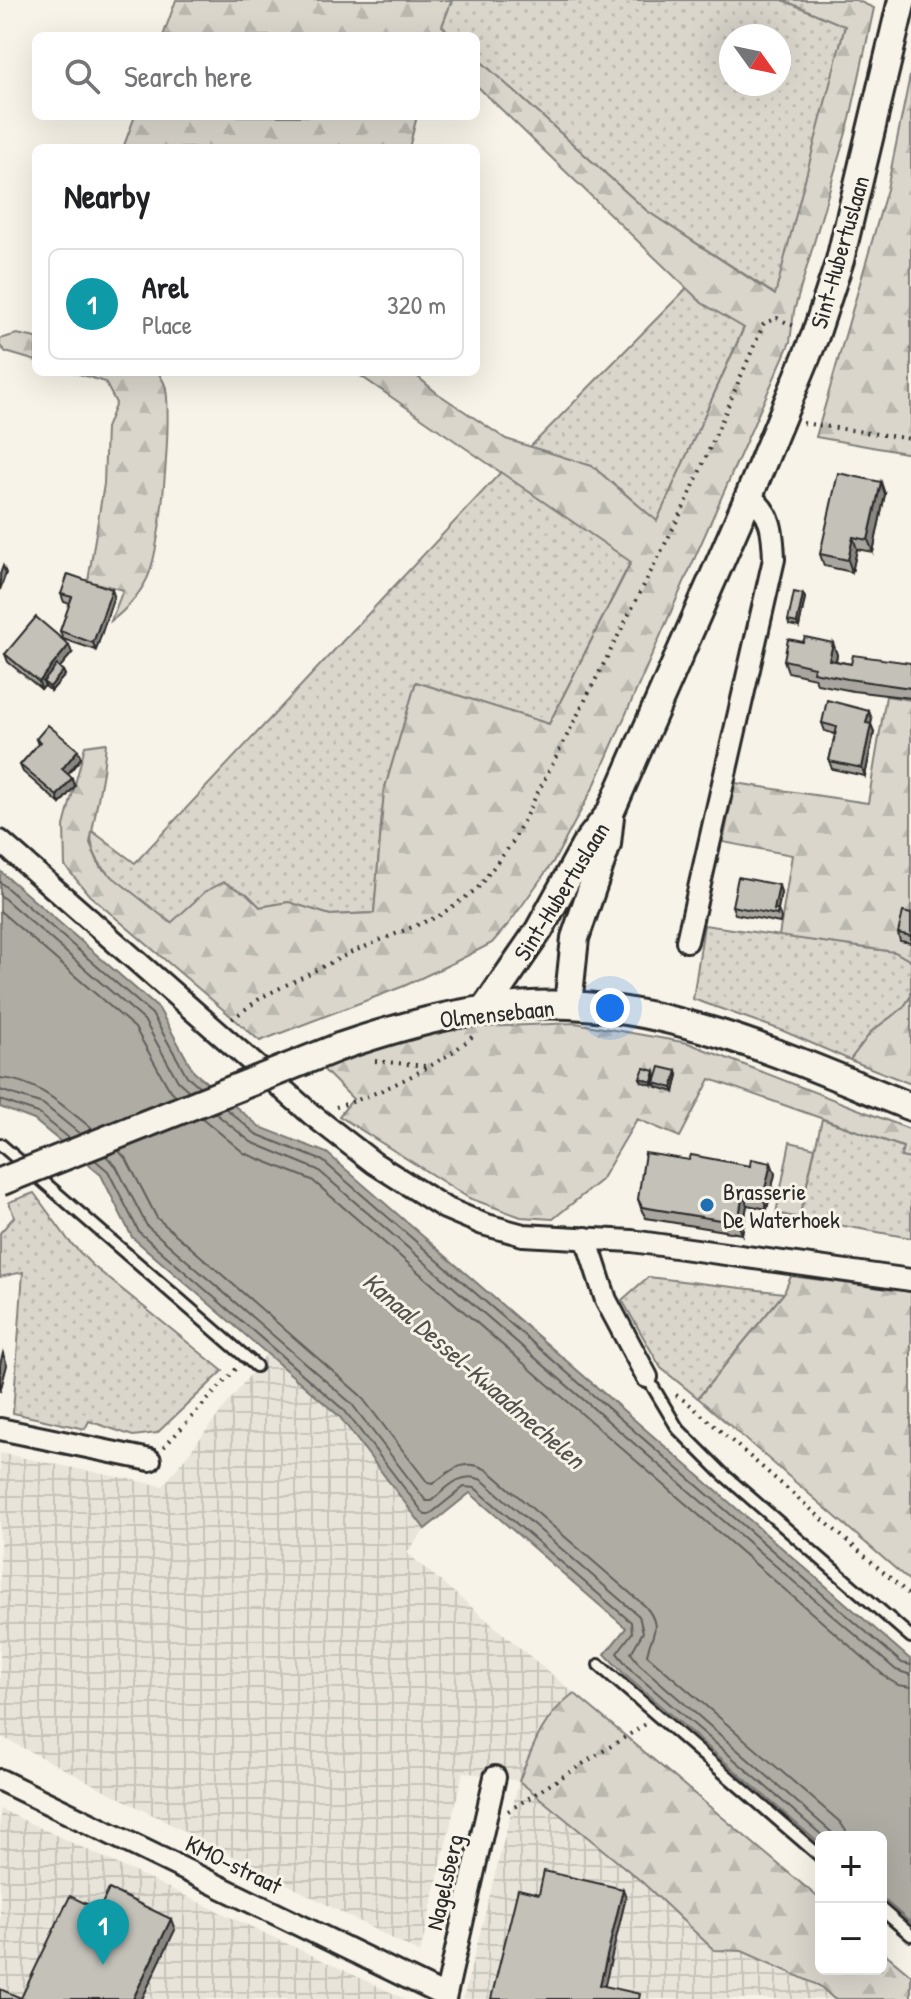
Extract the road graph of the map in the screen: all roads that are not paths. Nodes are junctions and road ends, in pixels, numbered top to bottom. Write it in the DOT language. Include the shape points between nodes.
graph roads {
  1 [pos="902,0"];
  2 [pos="749,496"];
  3 [pos="610,813"];
  4 [pos="0,841"];
  5 [pos="687,941"];
  6 [pos="568,1005"];
  7 [pos="484,1010"];
  8 [pos="911,1107"];
  9 [pos="0,1144"];
  10 [pos="0,1182"];
  11 [pos="586,1238"];
  12 [pos="911,1280"];
  13 [pos="256,1366"];
  14 [pos="647,1377"];
  15 [pos="0,1429"];
  16 [pos="150,1460"];
  17 [pos="911,1637"];
  18 [pos="599,1665"];
  19 [pos="495,1777"];
  20 [pos="0,1780"];
  21 [pos="815,1852"];
  22 [pos="887,1914"];
  23 [pos="911,1935"];
  24 [pos="445,1997"];
  1 -- 2 [label="street, Sint-Hubertuslaan" via="840,260 815,336"];
  2 -- 3 [label="street, Sint-Hubertuslaan"];
  2 -- 5 [label="street" via="763,506 773,533 774,559"];
  3 -- 6 [label="street, Sint-Hubertuslaan" via="607,844 575,938"];
  3 -- 7 [label="street, Sint-Hubertuslaan"];
  4 -- 11 [label="street" via="374,1163 445,1208 483,1224 523,1235"];
  6 -- 7 [label="street, Olmensebaan"];
  6 -- 8 [label="street, Olmensebaan" via="638,1013 718,1032"];
  7 -- 10 [label="street, Olmensebaan, bridge" via="339,1047"];
  9 -- 13 [label="lane"];
  11 -- 12 [label="street"];
  11 -- 14 [label="street" via="606,1300"];
  14 -- 17 [label="lane" via="678,1429 723,1474"];
  15 -- 16 [label="street"];
  18 -- 21 [label="lane"];
  19 -- 24 [label="street, Nagelsberg"];
  20 -- 24 [label="street, KMO-straat"];
  22 -- 23 [label="lane"];
}
